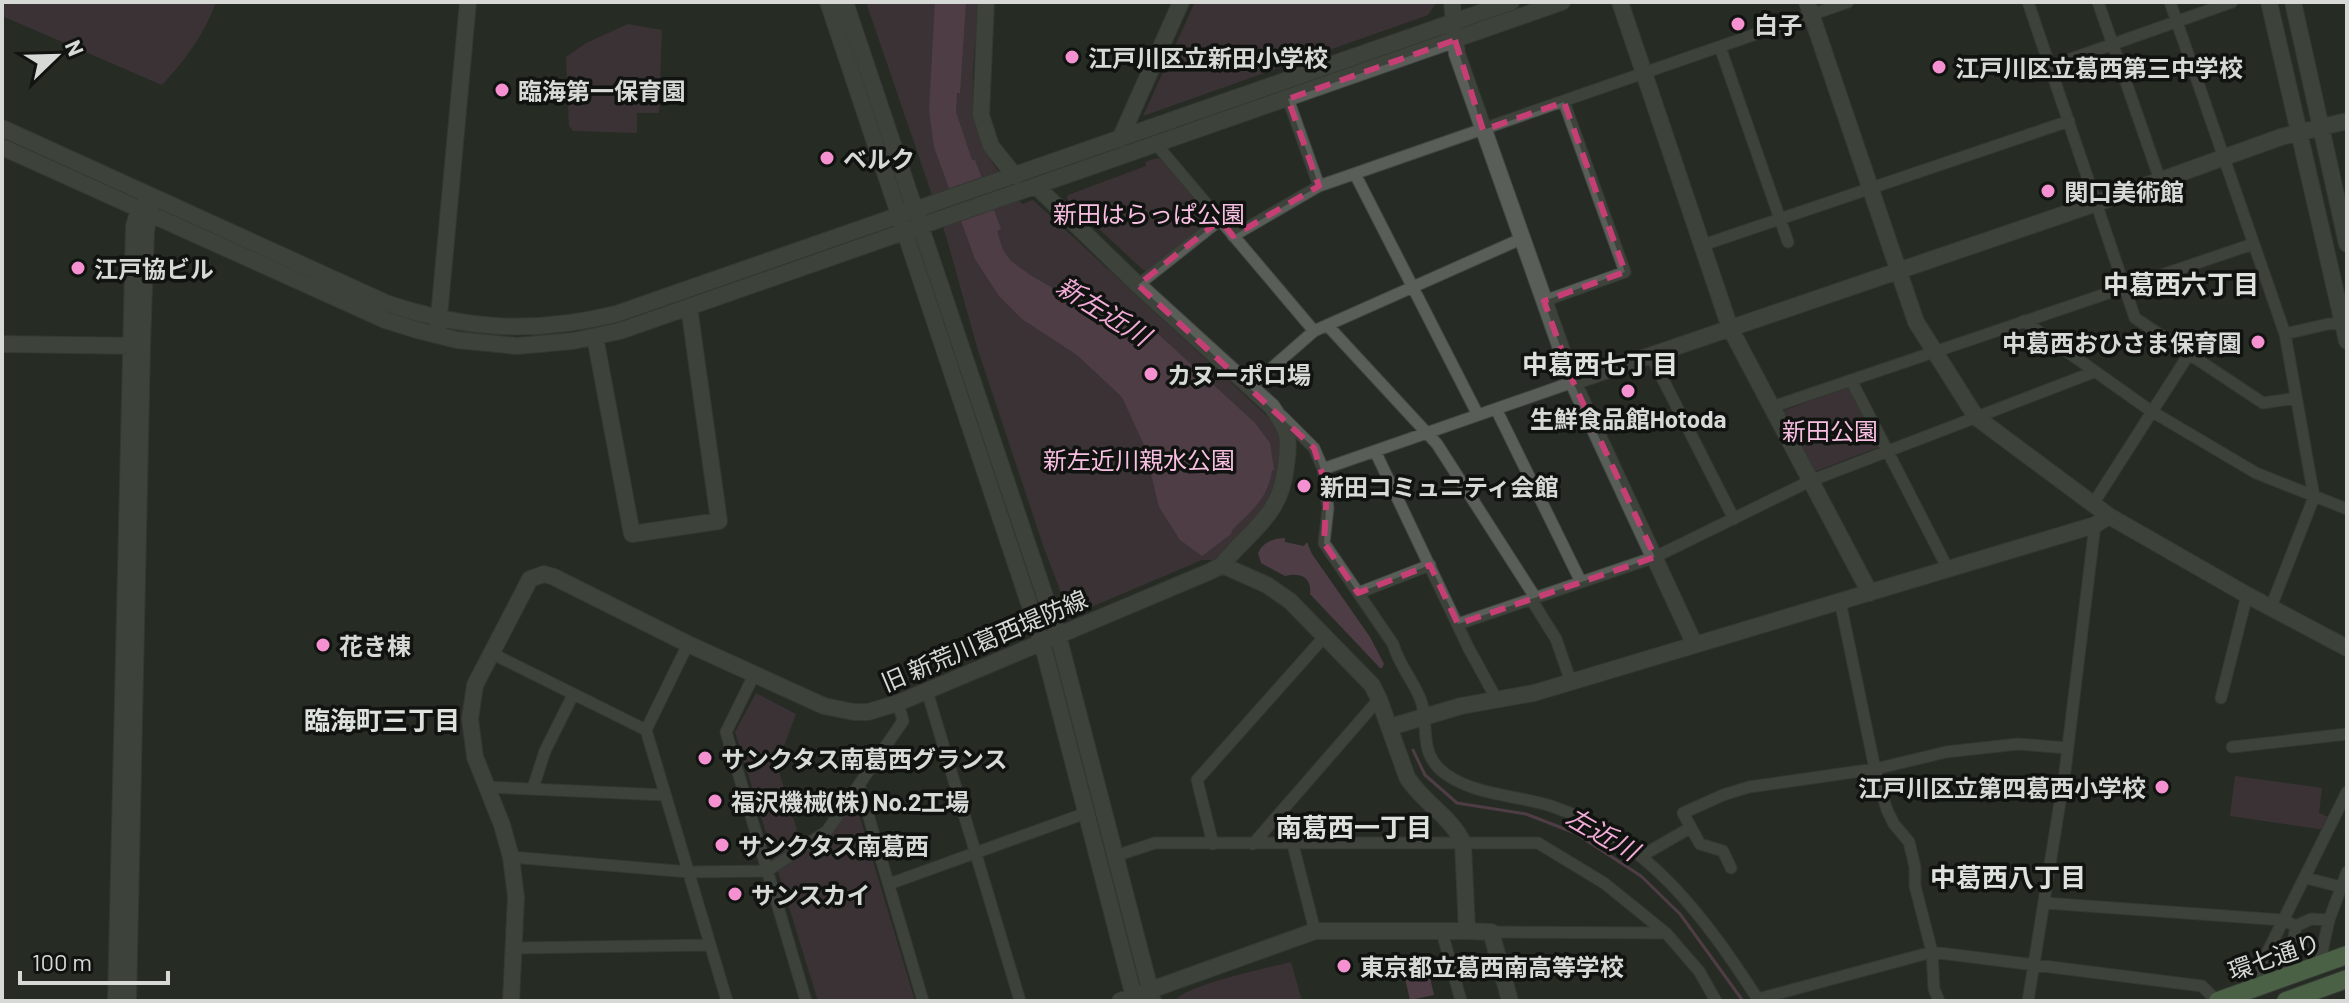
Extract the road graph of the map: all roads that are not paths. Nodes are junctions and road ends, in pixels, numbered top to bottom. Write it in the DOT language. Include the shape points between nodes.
graph roads {
  1 [pos="468,2"];
  2 [pos="828,2"];
  3 [pos="845,2"];
  4 [pos="986,2"];
  5 [pos="1181,2"];
  6 [pos="1452,2"];
  7 [pos="1511,2"];
  8 [pos="1562,2"];
  9 [pos="1620,2"];
  10 [pos="1848,2"];
  11 [pos="2028,2"];
  12 [pos="2098,2"];
  13 [pos="2170,2"];
  14 [pos="2232,2"];
  15 [pos="2269,2"];
  16 [pos="2293,2"];
  17 [pos="1810,8"];
  18 [pos="2176,20"];
  19 [pos="1454,22"];
  20 [pos="1455,40"];
  21 [pos="2113,44"];
  22 [pos="1720,47"];
  23 [pos="2051,66"];
  24 [pos="1644,73"];
  25 [pos="1288,99"];
  26 [pos="1564,102"];
  27 [pos="2069,121"];
  28 [pos="2347,121"];
  29 [pos="2,128"];
  30 [pos="2321,128"];
  31 [pos="1483,130"];
  32 [pos="2298,133"];
  33 [pos="1120,139"];
  34 [pos="1156,144"];
  35 [pos="2,147"];
  36 [pos="2224,157"];
  37 [pos="1355,174"];
  38 [pos="1007,179"];
  39 [pos="2160,180"];
  40 [pos="1319,186"];
  41 [pos="1037,187"];
  42 [pos="1870,189"];
  43 [pos="153,196"];
  44 [pos="2097,203"];
  45 [pos="144,212"];
  46 [pos="907,212"];
  47 [pos="1779,219"];
  48 [pos="1220,220"];
  49 [pos="913,229"];
  50 [pos="1233,236"];
  51 [pos="1523,238"];
  52 [pos="1788,242"];
  53 [pos="2253,244"];
  54 [pos="2347,244"];
  55 [pos="1703,245"];
  56 [pos="1898,271"];
  57 [pos="1138,285"];
  58 [pos="1413,287"];
  59 [pos="2125,287"];
  60 [pos="1544,301"];
  61 [pos="689,307"];
  62 [pos="2024,321"];
  63 [pos="2345,323"];
  64 [pos="1328,326"];
  65 [pos="438,327"];
  66 [pos="1730,328"];
  67 [pos="1314,331"];
  68 [pos="2285,334"];
  69 [pos="595,337"];
  70 [pos="2347,341"];
  71 [pos="2,344"];
  72 [pos="136,346"];
  73 [pos="1935,352"];
  74 [pos="2189,354"];
  75 [pos="1651,356"];
  76 [pos="2094,372"];
  77 [pos="1851,380"];
  78 [pos="1573,382"];
  79 [pos="1250,387"];
  80 [pos="2296,398"];
  81 [pos="1272,407"];
  82 [pos="1772,407"];
  83 [pos="1496,409"];
  84 [pos="2151,411"];
  85 [pos="1478,415"];
  86 [pos="1976,417"];
  87 [pos="1426,433"];
  88 [pos="1375,451"];
  89 [pos="1887,451"];
  90 [pos="1323,469"];
  91 [pos="1810,481"];
  92 [pos="2314,497"];
  93 [pos="2093,504"];
  94 [pos="2347,509"];
  95 [pos="1734,519"];
  96 [pos="2102,520"];
  97 [pos="1655,557"];
  98 [pos="1222,565"];
  99 [pos="1430,565"];
  100 [pos="1949,571"];
  101 [pos="1581,582"];
  102 [pos="1358,593"];
  103 [pos="1870,593"];
  104 [pos="2247,595"];
  105 [pos="1533,598"];
  106 [pos="1840,601"];
  107 [pos="2271,607"];
  108 [pos="1458,624"];
  109 [pos="1325,636"];
  110 [pos="1050,638"];
  111 [pos="1694,643"];
  112 [pos="688,644"];
  113 [pos="2347,648"];
  114 [pos="491,653"];
  115 [pos="130,665"];
  116 [pos="754,675"];
  117 [pos="1571,682"];
  118 [pos="927,691"];
  119 [pos="573,695"];
  120 [pos="2221,698"];
  121 [pos="1379,699"];
  122 [pos="1497,700"];
  123 [pos="898,703"];
  124 [pos="1423,715"];
  125 [pos="1390,727"];
  126 [pos="646,730"];
  127 [pos="2347,734"];
  128 [pos="2232,747"];
  129 [pos="2068,748"];
  130 [pos="1875,769"];
  131 [pos="859,784"];
  132 [pos="487,787"];
  133 [pos="533,788"];
  134 [pos="2347,792"];
  135 [pos="665,795"];
  136 [pos="1086,813"];
  137 [pos="1690,828"];
  138 [pos="1463,843"];
  139 [pos="1213,844"];
  140 [pos="1253,844"];
  141 [pos="1293,845"];
  142 [pos="974,853"];
  143 [pos="1643,855"];
  144 [pos="1115,856"];
  145 [pos="511,857"];
  146 [pos="1731,868"];
  147 [pos="767,871"];
  148 [pos="689,872"];
  149 [pos="2347,872"];
  150 [pos="2306,878"];
  151 [pos="889,884"];
  152 [pos="2341,887"];
  153 [pos="2045,903"];
  154 [pos="2283,920"];
  155 [pos="2329,920"];
  156 [pos="2296,926"];
  157 [pos="1315,931"];
  158 [pos="1467,931"];
  159 [pos="1442,932"];
  160 [pos="1491,932"];
  161 [pos="1666,933"];
  162 [pos="710,945"];
  163 [pos="515,948"];
  164 [pos="1932,952"];
  165 [pos="2347,955"];
  166 [pos="2033,965"];
  167 [pos="2319,965"];
  168 [pos="2287,977"];
  169 [pos="2347,979"];
  170 [pos="2264,985"];
  171 [pos="1152,995"];
  172 [pos="2310,996"];
  173 [pos="1130,999"];
  174 [pos="1758,1000"];
  175 [pos="116,1001"];
  176 [pos="128,1001"];
  177 [pos="511,1001"];
  178 [pos="727,1001"];
  179 [pos="806,1001"];
  180 [pos="923,1001"];
  181 [pos="1020,1001"];
  182 [pos="1461,1001"];
  183 [pos="1510,1001"];
  184 [pos="1716,1001"];
  185 [pos="1939,1001"];
  186 [pos="2028,1001"];
  187 [pos="2217,1001"];
  188 [pos="2286,1001"];
  1 -- 65 [label="street"];
  2 -- 46 [label="street"];
  3 -- 46 [label="street"];
  4 -- 38 [label="street" via="981,115"];
  5 -- 33 [label="street"];
  6 -- 19 [label="street"];
  7 -- 19 [label="street"];
  8 -- 20 [label="street"];
  9 -- 24 [label="street"];
  10 -- 17 [label="street"];
  11 -- 23 [label="street"];
  12 -- 21 [label="street"];
  13 -- 18 [label="street"];
  14 -- 18 [label="street"];
  15 -- 32 [label="street"];
  16 -- 30 [label="street"];
  17 -- 22 [label="street"];
  17 -- 42 [label="street"];
  18 -- 21 [label="street"];
  18 -- 36 [label="street"];
  19 -- 20 [label="street"];
  19 -- 33 [label="street"];
  20 -- 25 [label="street"];
  20 -- 31 [label="street"];
  21 -- 23 [label="street"];
  21 -- 39 [label="street"];
  22 -- 24 [label="street"];
  22 -- 47 [label="street"];
  23 -- 27 [label="street"];
  24 -- 26 [label="street"];
  24 -- 55 [label="street"];
  25 -- 34 [label="street"];
  25 -- 40 [label="street"];
  26 -- 31 [label="street"];
  26 -- 60 [label="street" via="1625,272"];
  27 -- 42 [label="street"];
  27 -- 44 [label="street"];
  28 -- 30 [label="street"];
  29 -- 43 [label="street"];
  30 -- 32 [label="street"];
  30 -- 54 [label="street"];
  31 -- 37 [label="street"];
  31 -- 51 [label="street"];
  32 -- 36 [label="street"];
  32 -- 63 [label="street"];
  33 -- 38 [label="street"];
  34 -- 41 [label="street"];
  34 -- 48 [label="street"];
  35 -- 45 [label="street"];
  36 -- 39 [label="street"];
  36 -- 53 [label="street"];
  37 -- 40 [label="street"];
  37 -- 58 [label="street"];
  38 -- 46 [label="street"];
  39 -- 44 [label="street"];
  40 -- 50 [label="street"];
  41 -- 49 [label="street"];
  41 -- 57 [label="street, 旧 新荒川葛西堤防線"];
  42 -- 47 [label="street"];
  42 -- 56 [label="street"];
  43 -- 45 [label="street"];
  43 -- 65 [label="street"];
  44 -- 56 [label="street"];
  44 -- 59 [label="street"];
  45 -- 65 [label="street" via="385,320"];
  45 -- 72 [label="street"];
  46 -- 49 [label="street"];
  46 -- 65 [label="street" via="592,320 516,328"];
  47 -- 52 [label="street"];
  47 -- 55 [label="street"];
  48 -- 50 [label="street"];
  48 -- 57 [label="street"];
  49 -- 61 [label="street"];
  49 -- 110 [label="street"];
  50 -- 67 [label="street"];
  51 -- 58 [label="street"];
  51 -- 60 [label="street"];
  53 -- 59 [label="street"];
  53 -- 68 [label="street"];
  55 -- 66 [label="street"];
  56 -- 66 [label="street"];
  56 -- 73 [label="street" via="1916,322"];
  57 -- 79 [label="street, 旧 新荒川葛西堤防線"];
  58 -- 64 [label="street"];
  58 -- 85 [label="street"];
  59 -- 62 [label="street"];
  59 -- 74 [label="street" via="2135,318"];
  60 -- 78 [label="street"];
  61 -- 69 [label="street"];
  61 -- 69 [label="street" via="719,521 632,534"];
  62 -- 73 [label="street"];
  62 -- 76 [label="street"];
  63 -- 68 [label="street"];
  63 -- 70 [label="street"];
  64 -- 67 [label="street"];
  64 -- 87 [label="street"];
  65 -- 69 [label="street" via="472,342 517,346"];
  66 -- 75 [label="street"];
  66 -- 82 [label="street"];
  67 -- 79 [label="street"];
  68 -- 80 [label="street"];
  71 -- 72 [label="street"];
  72 -- 115 [label="street"];
  73 -- 77 [label="street"];
  73 -- 86 [label="street"];
  74 -- 80 [label="street" via="2263,403"];
  74 -- 84 [label="street"];
  75 -- 78 [label="street"];
  75 -- 95 [label="street"];
  76 -- 84 [label="street"];
  76 -- 86 [label="street"];
  77 -- 82 [label="street"];
  77 -- 89 [label="street"];
  78 -- 83 [label="street"];
  78 -- 97 [label="street"];
  79 -- 81 [label="street, 旧 新荒川葛西堤防線"];
  80 -- 92 [label="street"];
  81 -- 90 [label="street" via="1314,448"];
  81 -- 98 [label="street, 旧 新荒川葛西堤防線" via="1287,429 1284,488 1270,513"];
  82 -- 91 [label="street"];
  83 -- 85 [label="street"];
  83 -- 101 [label="street"];
  84 -- 92 [label="street" via="2256,473"];
  84 -- 93 [label="street"];
  85 -- 87 [label="street"];
  86 -- 89 [label="street"];
  86 -- 93 [label="street"];
  87 -- 88 [label="street"];
  87 -- 105 [label="street"];
  88 -- 90 [label="street"];
  88 -- 99 [label="street"];
  89 -- 91 [label="street"];
  89 -- 100 [label="street"];
  90 -- 102 [label="street" via="1328,508 1324,543"];
  91 -- 95 [label="street"];
  91 -- 103 [label="street"];
  92 -- 94 [label="street"];
  92 -- 107 [label="street"];
  93 -- 96 [label="street"];
  95 -- 97 [label="street"];
  96 -- 100 [label="street"];
  96 -- 104 [label="street"];
  96 -- 129 [label="street"];
  97 -- 101 [label="street"];
  97 -- 111 [label="street"];
  98 -- 109 [label="street" via="1267,585"];
  98 -- 110 [label="street, 旧 新荒川葛西堤防線"];
  99 -- 102 [label="street"];
  99 -- 108 [label="street"];
  100 -- 103 [label="street"];
  101 -- 105 [label="street"];
  102 -- 124 [label="street" via="1393,644"];
  103 -- 106 [label="street"];
  104 -- 107 [label="street"];
  104 -- 120 [label="street"];
  105 -- 108 [label="street"];
  105 -- 117 [label="street" via="1556,639"];
  106 -- 111 [label="street"];
  106 -- 130 [label="street"];
  107 -- 113 [label="street"];
  108 -- 122 [label="street"];
  109 -- 121 [label="street"];
  109 -- 139 [label="street" via="1197,780"];
  110 -- 118 [label="street, 旧 新荒川葛西堤防線"];
  110 -- 136 [label="street"];
  110 -- 144 [label="street"];
  111 -- 117 [label="street"];
  112 -- 114 [label="street, 旧 新荒川葛西堤防線" via="544,574 524,587"];
  112 -- 116 [label="street, 旧 新荒川葛西堤防線"];
  112 -- 126 [label="street"];
  114 -- 119 [label="street"];
  114 -- 132 [label="street, 旧 新荒川葛西堤防線" via="475,685 470,719 475,757"];
  115 -- 175 [label="street"];
  115 -- 176 [label="street"];
  116 -- 123 [label="street, 旧 新荒川葛西堤防線" via="841,710 868,712"];
  116 -- 147 [label="street" via="726,732"];
  117 -- 122 [label="street"];
  118 -- 123 [label="street, 旧 新荒川葛西堤防線"];
  118 -- 142 [label="street"];
  119 -- 126 [label="street"];
  119 -- 133 [label="street"];
  121 -- 125 [label="street"];
  121 -- 140 [label="street"];
  122 -- 124 [label="street"];
  123 -- 131 [label="street" via="903,721"];
  124 -- 125 [label="street"];
  124 -- 143 [label="street" via="1432,758 1446,775 1481,791 1551,806 1600,827"];
  125 -- 138 [label="street" via="1413,787"];
  126 -- 135 [label="street"];
  127 -- 128 [label="street"];
  129 -- 130 [label="street" via="2018,744 1946,752"];
  129 -- 153 [label="street"];
  130 -- 137 [label="street" via="1723,795 1683,813"];
  130 -- 164 [label="street" via="1887,810 1909,842"];
  131 -- 147 [label="street" via="827,831"];
  131 -- 151 [label="street"];
  132 -- 133 [label="street"];
  132 -- 145 [label="street, 旧 新荒川葛西堤防線"];
  133 -- 135 [label="street"];
  134 -- 150 [label="street"];
  135 -- 148 [label="street"];
  136 -- 142 [label="street"];
  136 -- 173 [label="street"];
  137 -- 143 [label="street"];
  137 -- 146 [label="street" via="1700,844 1723,851"];
  138 -- 141 [label="street"];
  138 -- 158 [label="street"];
  138 -- 161 [label="street" via="1538,843 1604,883"];
  139 -- 140 [label="street"];
  139 -- 144 [label="street" via="1155,843"];
  140 -- 141 [label="street"];
  141 -- 157 [label="street"];
  142 -- 151 [label="street"];
  142 -- 181 [label="street"];
  143 -- 174 [label="street" via="1698,914"];
  144 -- 171 [label="street"];
  145 -- 148 [label="street"];
  145 -- 163 [label="street, 旧 新荒川葛西堤防線"];
  147 -- 148 [label="street"];
  147 -- 179 [label="street"];
  148 -- 162 [label="street"];
  149 -- 152 [label="street"];
  150 -- 152 [label="street"];
  150 -- 154 [label="street"];
  151 -- 180 [label="street"];
  152 -- 155 [label="street"];
  153 -- 154 [label="street"];
  153 -- 166 [label="street"];
  154 -- 156 [label="street"];
  154 -- 170 [label="street" via="2261,965"];
  155 -- 156 [label="street" via="2311,919"];
  155 -- 167 [label="street"];
  156 -- 168 [label="street"];
  157 -- 159 [label="street"];
  157 -- 171 [label="street"];
  158 -- 159 [label="street"];
  158 -- 160 [label="street"];
  159 -- 182 [label="street"];
  160 -- 161 [label="street"];
  160 -- 183 [label="street"];
  161 -- 184 [label="street" via="1699,971"];
  162 -- 163 [label="street"];
  162 -- 178 [label="street"];
  163 -- 177 [label="street, 旧 新荒川葛西堤防線"];
  164 -- 166 [label="street"];
  164 -- 174 [label="street"];
  164 -- 185 [label="street"];
  165 -- 167 [label="main road, 環七通り"];
  166 -- 186 [label="street"];
  166 -- 187 [label="street" via="2202,986"];
  167 -- 168 [label="main road, 環七通り"];
  167 -- 172 [label="street"];
  168 -- 170 [label="main road, 環七通り"];
  169 -- 172 [label="main road, 環七通り"];
  170 -- 187 [label="main road, 環七通り"];
  171 -- 173 [label="street"];
  172 -- 188 [label="main road, 環七通り"];
}
